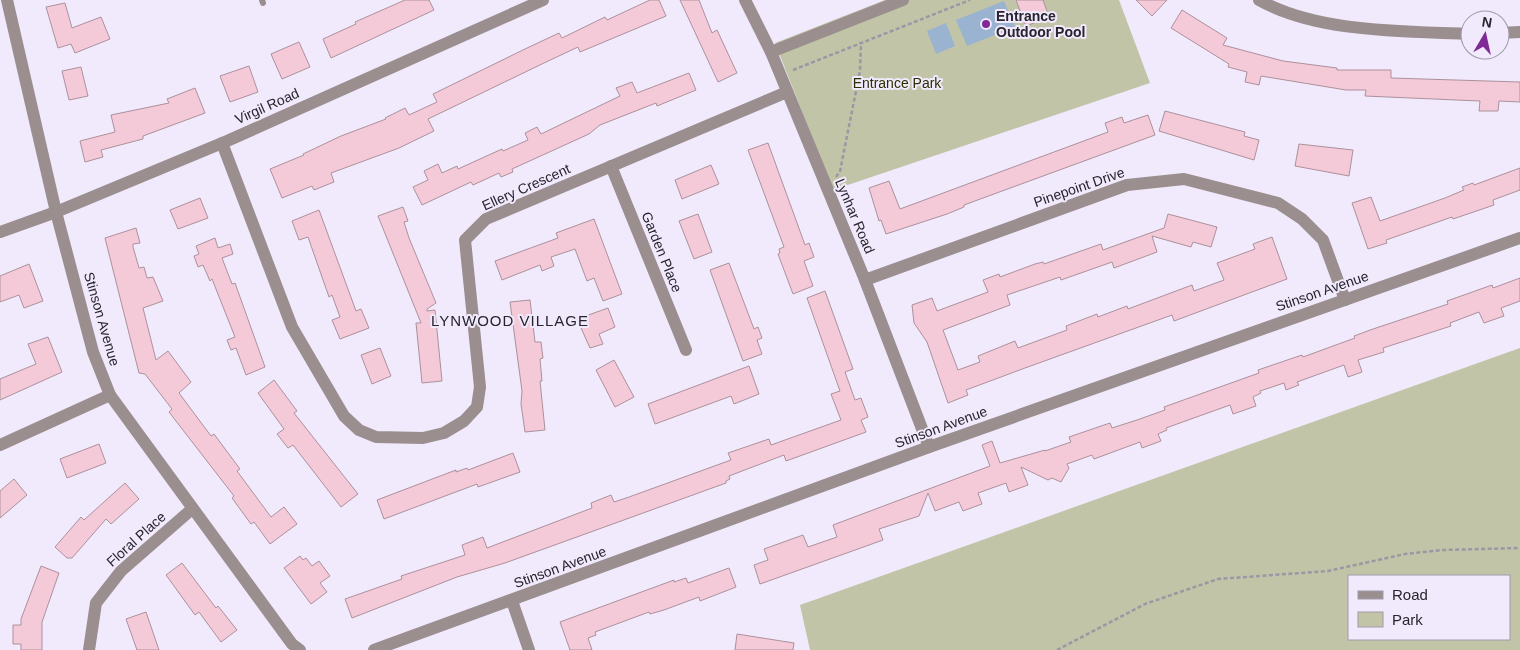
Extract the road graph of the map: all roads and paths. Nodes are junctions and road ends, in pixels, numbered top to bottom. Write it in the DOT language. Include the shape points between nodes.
graph roads {
  1 [pos="6,0"];
  2 [pos="543,0"];
  3 [pos="745,0"];
  4 [pos="903,0"];
  5 [pos="970,0"];
  6 [pos="1260,0"];
  7 [pos="1460,33"];
  8 [pos="861,43"];
  9 [pos="771,52"];
  10 [pos="780,75"];
  11 [pos="787,92"];
  12 [pos="222,143"];
  13 [pos="611,166"];
  14 [pos="826,186"];
  15 [pos="56,212"];
  16 [pos="0,232"];
  17 [pos="1520,238"];
  18 [pos="865,280"];
  19 [pos="1344,300"];
  20 [pos="686,350"];
  21 [pos="110,395"];
  22 [pos="0,445"];
  23 [pos="929,447"];
  24 [pos="192,509"];
  25 [pos="1520,548"];
  26 [pos="512,600"];
  27 [pos="89,650"];
  28 [pos="300,650"];
  29 [pos="374,650"];
  30 [pos="529,650"];
  31 [pos="1057,650"];
  1 -- 15 [label="street, Stinson Avenue"];
  2 -- 12 [label="street, Virgil Road"];
  3 -- 9 [label="street, Lynhar Road"];
  4 -- 9 [label="street"];
  5 -- 8 [label="path"];
  6 -- 7 [label="street" via="1275,8 1352,28"];
  8 -- 10 [label="path"];
  8 -- 14 [label="path" via="860,71 840,171"];
  9 -- 10 [label="street, Lynhar Road"];
  10 -- 11 [label="street, Lynhar Road"];
  11 -- 13 [label="street, Ellery Crescent"];
  11 -- 14 [label="street, Lynhar Road"];
  12 -- 13 [label="street, Ellery Crescent" via="292,327 316,371 344,416 360,430 376,437 400,439 444,433 477,407 480,387 465,240 486,219"];
  12 -- 15 [label="street, Virgil Road"];
  13 -- 20 [label="street, Garden Place"];
  14 -- 18 [label="street, Lynhar Road"];
  15 -- 16 [label="street, Virgil Road"];
  15 -- 21 [label="street, Stinson Avenue" via="93,352"];
  17 -- 19 [label="street, Stinson Avenue"];
  18 -- 19 [label="street, Pinepoint Drive" via="1127,185 1184,179 1278,204 1302,219 1323,240"];
  18 -- 23 [label="street, Lynhar Road"];
  19 -- 23 [label="street, Stinson Avenue"];
  21 -- 22 [label="street"];
  21 -- 24 [label="street, Stinson Avenue"];
  23 -- 26 [label="street, Stinson Avenue"];
  24 -- 27 [label="street, Floral Place" via="121,571 96,603"];
  24 -- 28 [label="street, Stinson Avenue" via="292,644"];
  25 -- 31 [label="path" via="1442,550 1405,554 1328,571 1218,579 1146,604"];
  26 -- 29 [label="street, Stinson Avenue"];
  26 -- 30 [label="street"];
}
